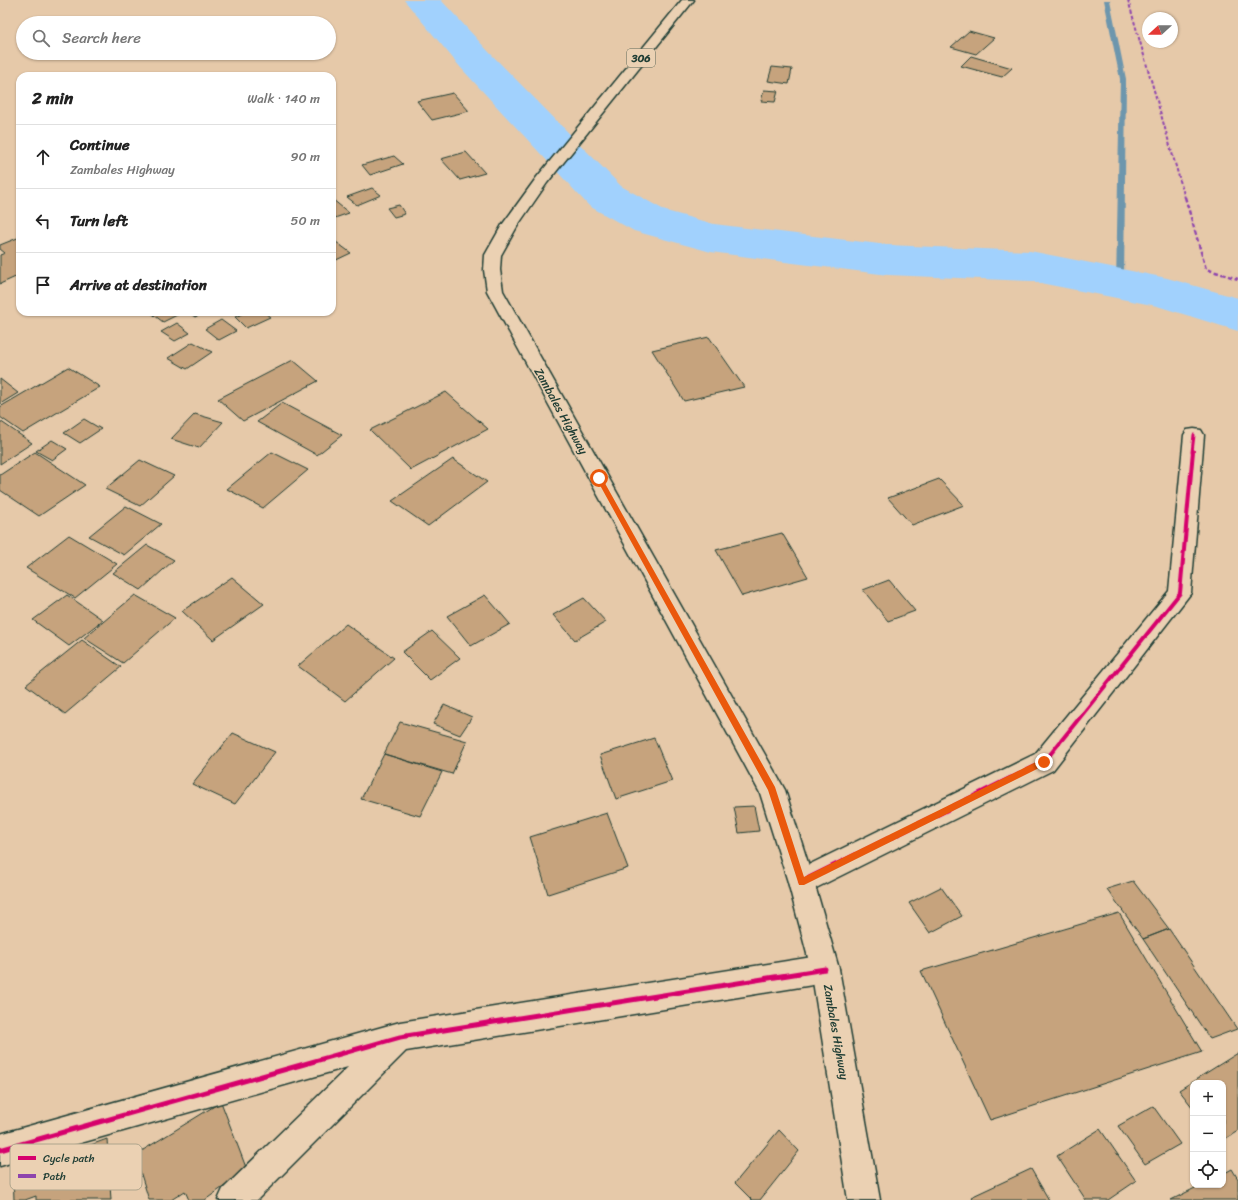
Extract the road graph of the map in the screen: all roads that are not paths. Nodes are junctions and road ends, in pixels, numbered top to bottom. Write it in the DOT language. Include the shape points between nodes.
graph roads {
  1 [pos="688,0"];
  2 [pos="1194,435"];
  3 [pos="801,882"];
  4 [pos="825,968"];
  5 [pos="400,1037"];
  6 [pos="21,1144"];
  7 [pos="10,1147"];
  8 [pos="0,1150"];
  9 [pos="234,1200"];
  10 [pos="864,1200"];
  1 -- 3 [label="main road, Zambales Highway / 306" via="542,180 510,225 493,255 492,270 495,291 772,790"];
  2 -- 3 [label="main road" via="1180,593 1044,762"];
  3 -- 4 [label="main road, Zambales Highway / 306"];
  4 -- 5 [label="main road"];
  4 -- 10 [label="main road, Zambales Highway / 306"];
  5 -- 6 [label="main road"];
  5 -- 9 [label="main road"];
  7 -- 8 [label="main road"];
}
